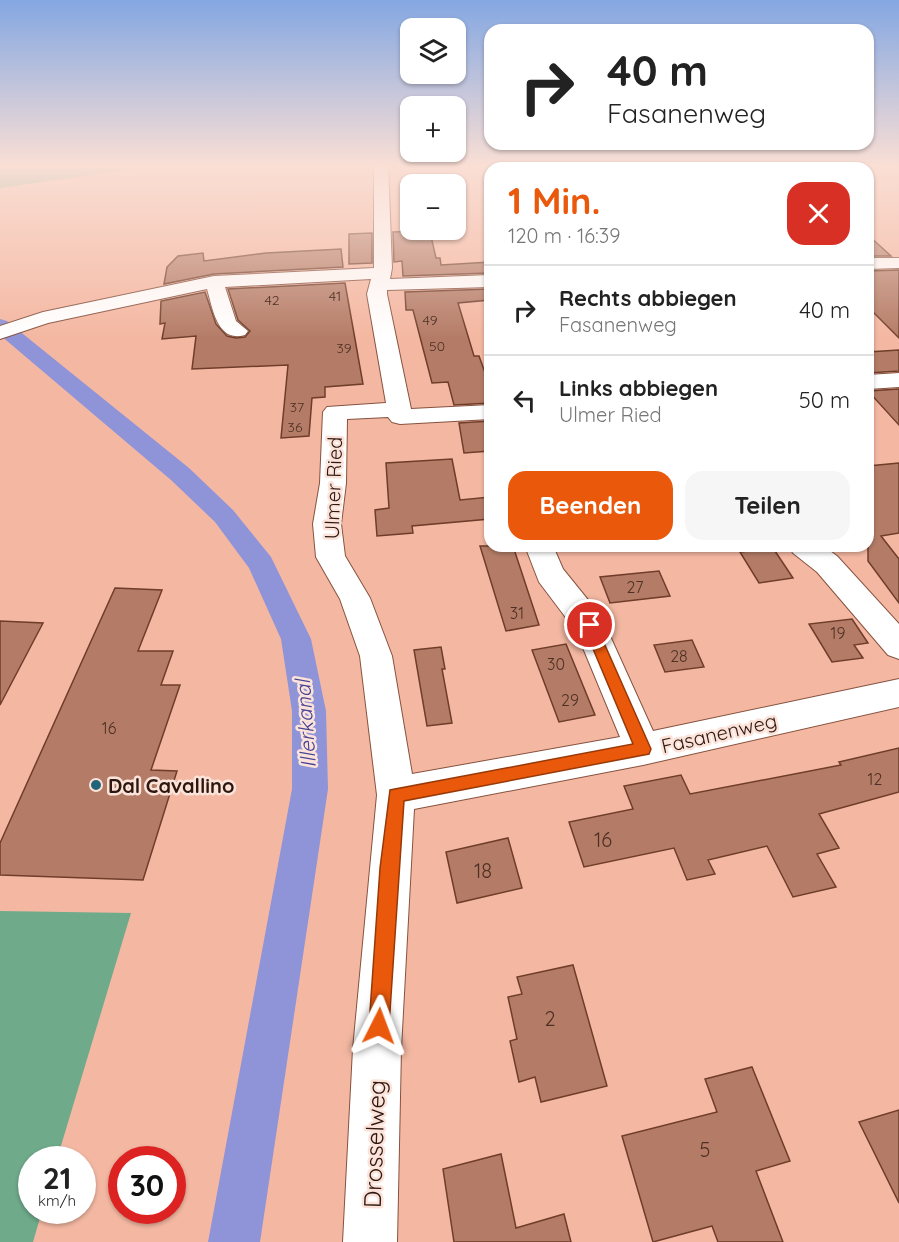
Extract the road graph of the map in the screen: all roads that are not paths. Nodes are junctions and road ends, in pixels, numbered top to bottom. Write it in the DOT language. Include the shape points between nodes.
graph roads {
  1 [pos="380,222"];
  2 [pos="882,264"];
  3 [pos="380,279"];
  4 [pos="899,280"];
  5 [pos="484,281"];
  6 [pos="214,282"];
  7 [pos="238,331"];
  8 [pos="0,333"];
  9 [pos="899,380"];
  10 [pos="874,382"];
  11 [pos="399,409"];
  12 [pos="484,412"];
  13 [pos="541,552"];
  14 [pos="810,552"];
  15 [pos="899,646"];
  16 [pos="899,693"];
  17 [pos="643,749"];
  18 [pos="396,795"];
  19 [pos="370,1242"];
  1 -- 3 [label="street"];
  2 -- 4 [label="street"];
  3 -- 5 [label="street"];
  3 -- 6 [label="street"];
  3 -- 11 [label="street" via="378,301"];
  6 -- 7 [label="street" via="227,324"];
  6 -- 8 [label="street" via="158,291"];
  9 -- 10 [label="street"];
  11 -- 12 [label="street, Ulmer Ried" via="400,417"];
  11 -- 18 [label="street, Ulmer Ried" via="335,412 333,483 327,524 331,557 355,597 376,656"];
  13 -- 17 [label="street" via="550,574 590,625"];
  14 -- 15 [label="street" via="827,564"];
  16 -- 17 [label="street, Fasanenweg"];
  17 -- 18 [label="street, Fasanenweg"];
  18 -- 19 [label="street, Drosselweg" via="377,1049"];
}
